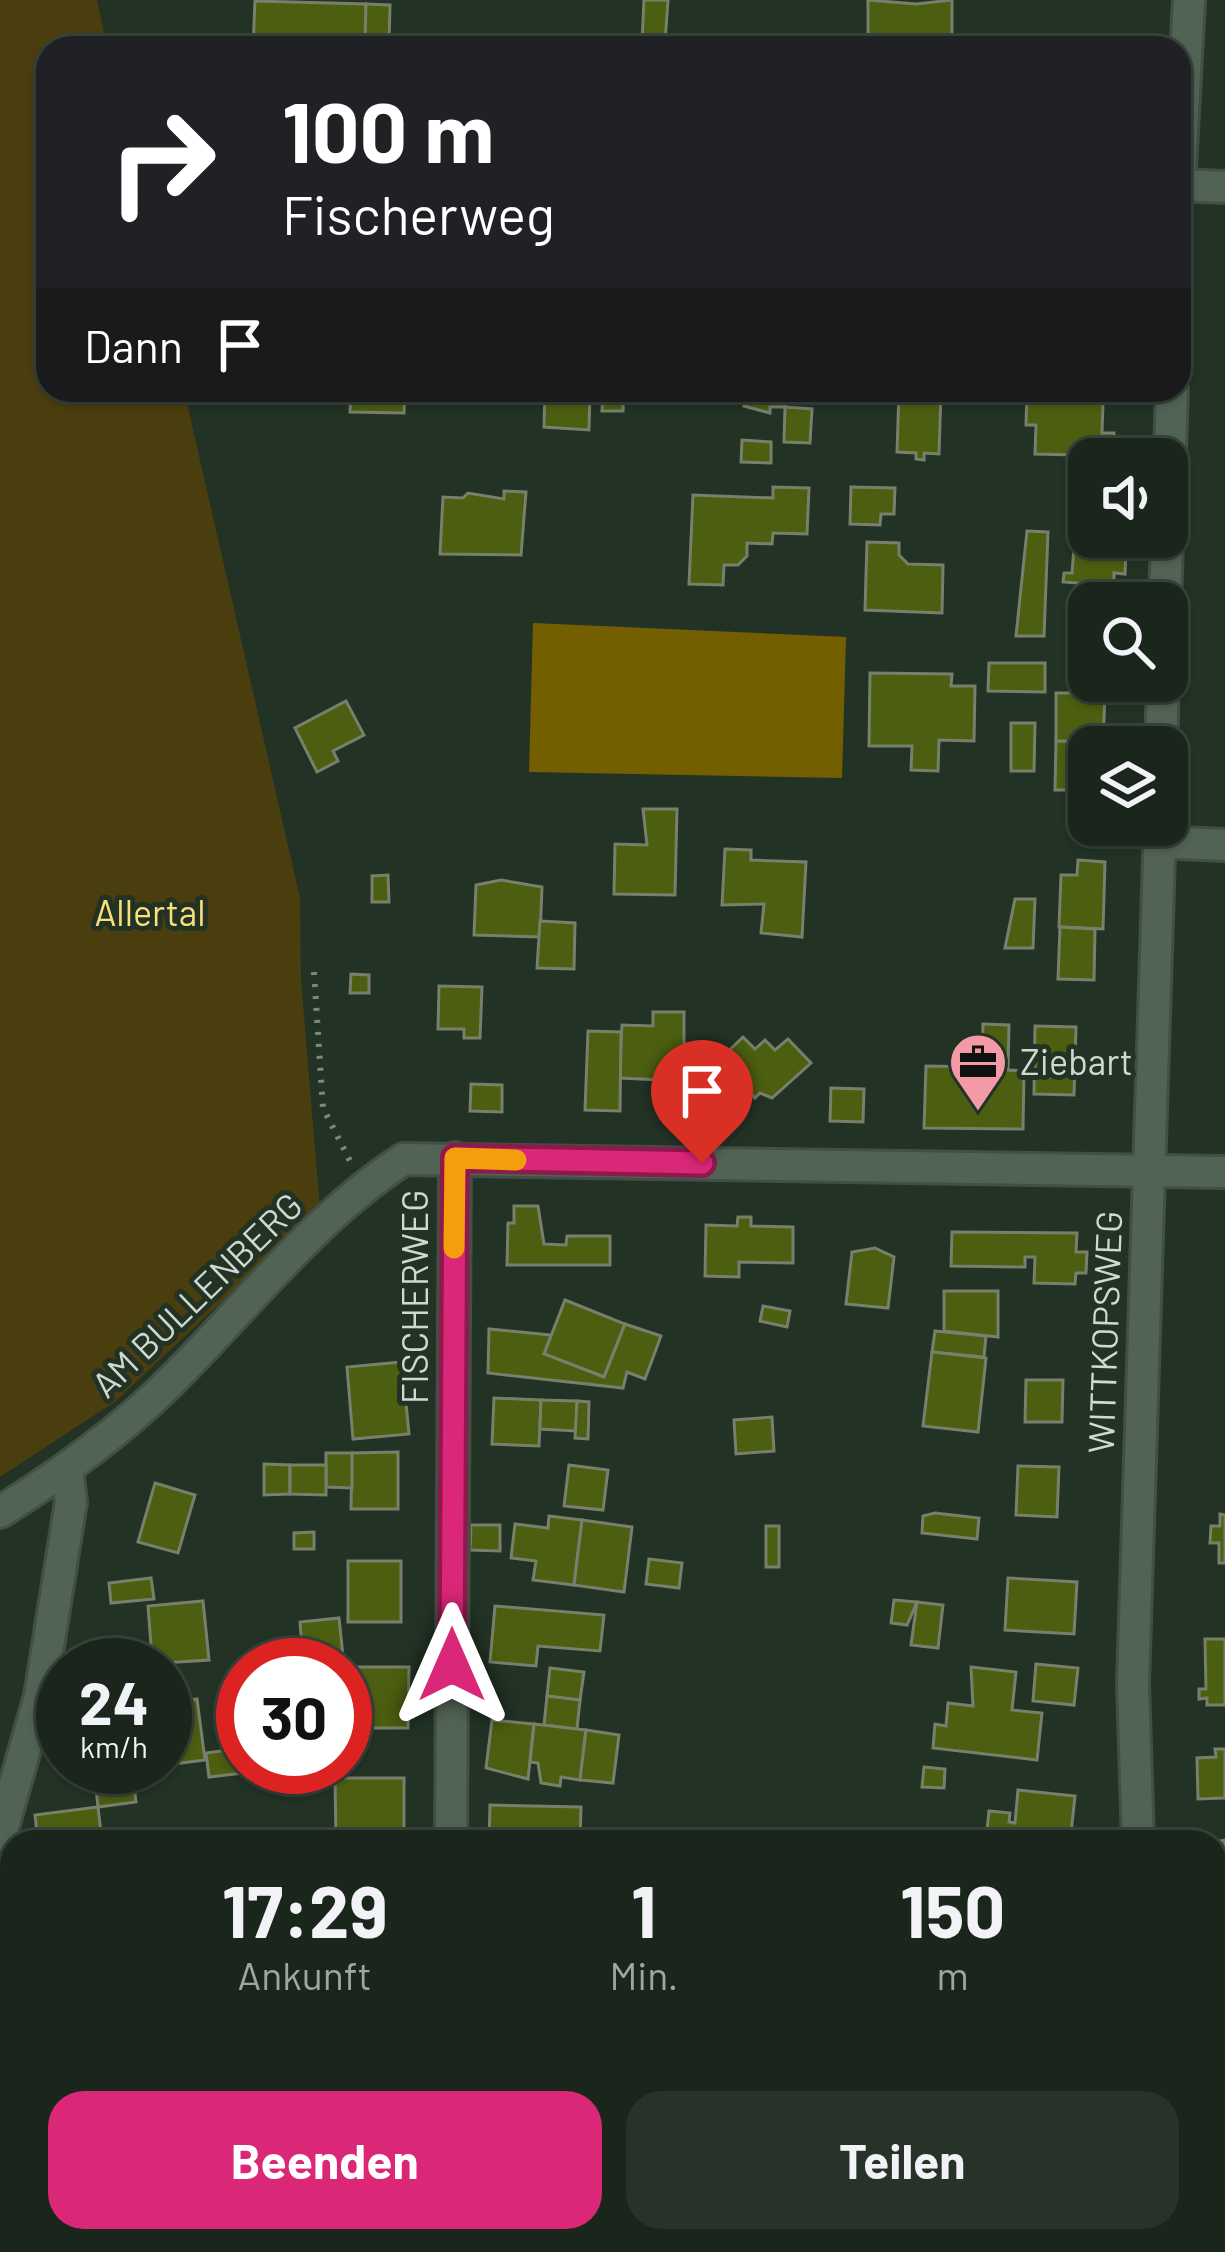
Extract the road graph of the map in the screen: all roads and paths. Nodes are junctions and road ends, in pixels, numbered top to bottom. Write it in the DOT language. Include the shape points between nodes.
graph roads {
  1 [pos="1189,0"];
  2 [pos="1187,36"];
  3 [pos="1191,186"];
  4 [pos="1225,187"];
  5 [pos="1172,402"];
  6 [pos="1166,582"];
  7 [pos="1188,838"];
  8 [pos="1225,845"];
  9 [pos="1159,846"];
  10 [pos="314,972"];
  11 [pos="455,1158"];
  12 [pos="1225,1172"];
  13 [pos="1149,1173"];
  14 [pos="363,1186"];
  15 [pos="67,1470"];
  16 [pos="0,1512"];
  17 [pos="2,1830"];
  18 [pos="451,1830"];
  19 [pos="1138,1830"];
  1 -- 2 [label="street"];
  3 -- 4 [label="street"];
  5 -- 6 [label="street"];
  7 -- 8 [label="street"];
  9 -- 13 [label="street, WITTKOPSWEG"];
  10 -- 14 [label="path" via="323,1108"];
  11 -- 13 [label="street, FISCHERWEG"];
  11 -- 14 [label="street, AM BULLENBERG" via="404,1159"];
  11 -- 18 [label="street, FISCHERWEG"];
  12 -- 13 [label="street, FISCHERWEG"];
  13 -- 19 [label="street, WITTKOPSWEG" via="1133,1683"];
  14 -- 15 [label="street, AM BULLENBERG" via="160,1392"];
  15 -- 16 [label="street, AM BULLENBERG"];
  15 -- 17 [label="street" via="70,1502 40,1696"];
}
